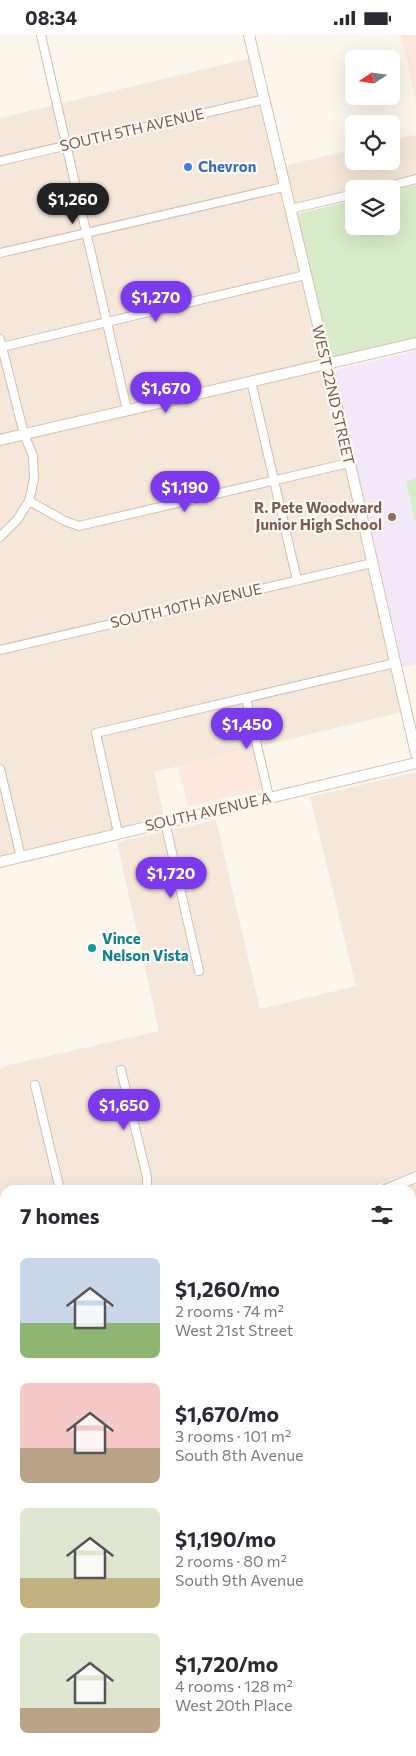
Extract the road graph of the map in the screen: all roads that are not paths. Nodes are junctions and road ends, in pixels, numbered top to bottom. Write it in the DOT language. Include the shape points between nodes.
graph roads {
  1 [pos="41,35"];
  2 [pos="249,35"];
  3 [pos="265,99"];
  4 [pos="66,145"];
  5 [pos="0,161"];
  6 [pos="416,179"];
  7 [pos="400,183"];
  8 [pos="284,187"];
  9 [pos="345,197"];
  10 [pos="290,209"];
  11 [pos="86,233"];
  12 [pos="0,253"];
  13 [pos="305,275"];
  14 [pos="107,323"];
  15 [pos="1,343"];
  16 [pos="416,343"];
  17 [pos="327,363"];
  18 [pos="3,372"];
  19 [pos="251,381"];
  20 [pos="127,410"];
  21 [pos="24,434"];
  22 [pos="0,440"];
  23 [pos="348,463"];
  24 [pos="274,481"];
  25 [pos="29,501"];
  26 [pos="0,537"];
  27 [pos="372,563"];
  28 [pos="297,580"];
  29 [pos="0,650"];
  30 [pos="394,663"];
  31 [pos="246,698"];
  32 [pos="416,754"];
  33 [pos="416,763"];
  34 [pos="0,769"];
  35 [pos="269,797"];
  36 [pos="165,822"];
  37 [pos="118,833"];
  38 [pos="21,857"];
  39 [pos="0,861"];
  40 [pos="199,971"];
  41 [pos="121,1070"];
  42 [pos="35,1085"];
  43 [pos="416,1177"];
  44 [pos="59,1185"];
  45 [pos="147,1185"];
  46 [pos="397,1185"];
  1 -- 4 [label="street"];
  2 -- 3 [label="street, WEST 22ND STREET"];
  3 -- 4 [label="street, SOUTH 5TH AVENUE"];
  3 -- 8 [label="street, WEST 22ND STREET"];
  4 -- 5 [label="street, SOUTH 5TH AVENUE"];
  4 -- 11 [label="street"];
  6 -- 7 [label="street"];
  8 -- 10 [label="street, WEST 22ND STREET"];
  8 -- 11 [label="street"];
  9 -- 10 [label="street"];
  10 -- 13 [label="street, WEST 22ND STREET"];
  11 -- 12 [label="street"];
  11 -- 14 [label="street"];
  13 -- 14 [label="street"];
  13 -- 17 [label="street, WEST 22ND STREET"];
  14 -- 15 [label="street"];
  14 -- 20 [label="street"];
  15 -- 18 [label="street"];
  16 -- 17 [label="street"];
  17 -- 19 [label="street"];
  17 -- 23 [label="street, WEST 22ND STREET"];
  18 -- 21 [label="street"];
  19 -- 20 [label="street"];
  19 -- 24 [label="street"];
  20 -- 21 [label="street"];
  21 -- 22 [label="street"];
  21 -- 25 [label="street" via="33,456 34,479"];
  23 -- 24 [label="street"];
  23 -- 27 [label="street, WEST 22ND STREET"];
  24 -- 25 [label="street" via="79,526"];
  24 -- 28 [label="street"];
  25 -- 26 [label="street" via="17,520"];
  27 -- 28 [label="street, SOUTH 10TH AVENUE"];
  27 -- 30 [label="street, WEST 22ND STREET"];
  28 -- 29 [label="street, SOUTH 10TH AVENUE"];
  30 -- 31 [label="street"];
  30 -- 32 [label="street, WEST 22ND STREET"];
  31 -- 35 [label="street"];
  31 -- 37 [label="street" via="96,733"];
  33 -- 35 [label="street, SOUTH AVENUE A"];
  34 -- 38 [label="street"];
  35 -- 36 [label="street, SOUTH AVENUE A"];
  36 -- 37 [label="street, SOUTH AVENUE A"];
  36 -- 40 [label="street"];
  37 -- 38 [label="street, SOUTH AVENUE A"];
  38 -- 39 [label="street, SOUTH AVENUE A"];
  41 -- 45 [label="street"];
  42 -- 44 [label="street"];
  43 -- 46 [label="street"];
}
